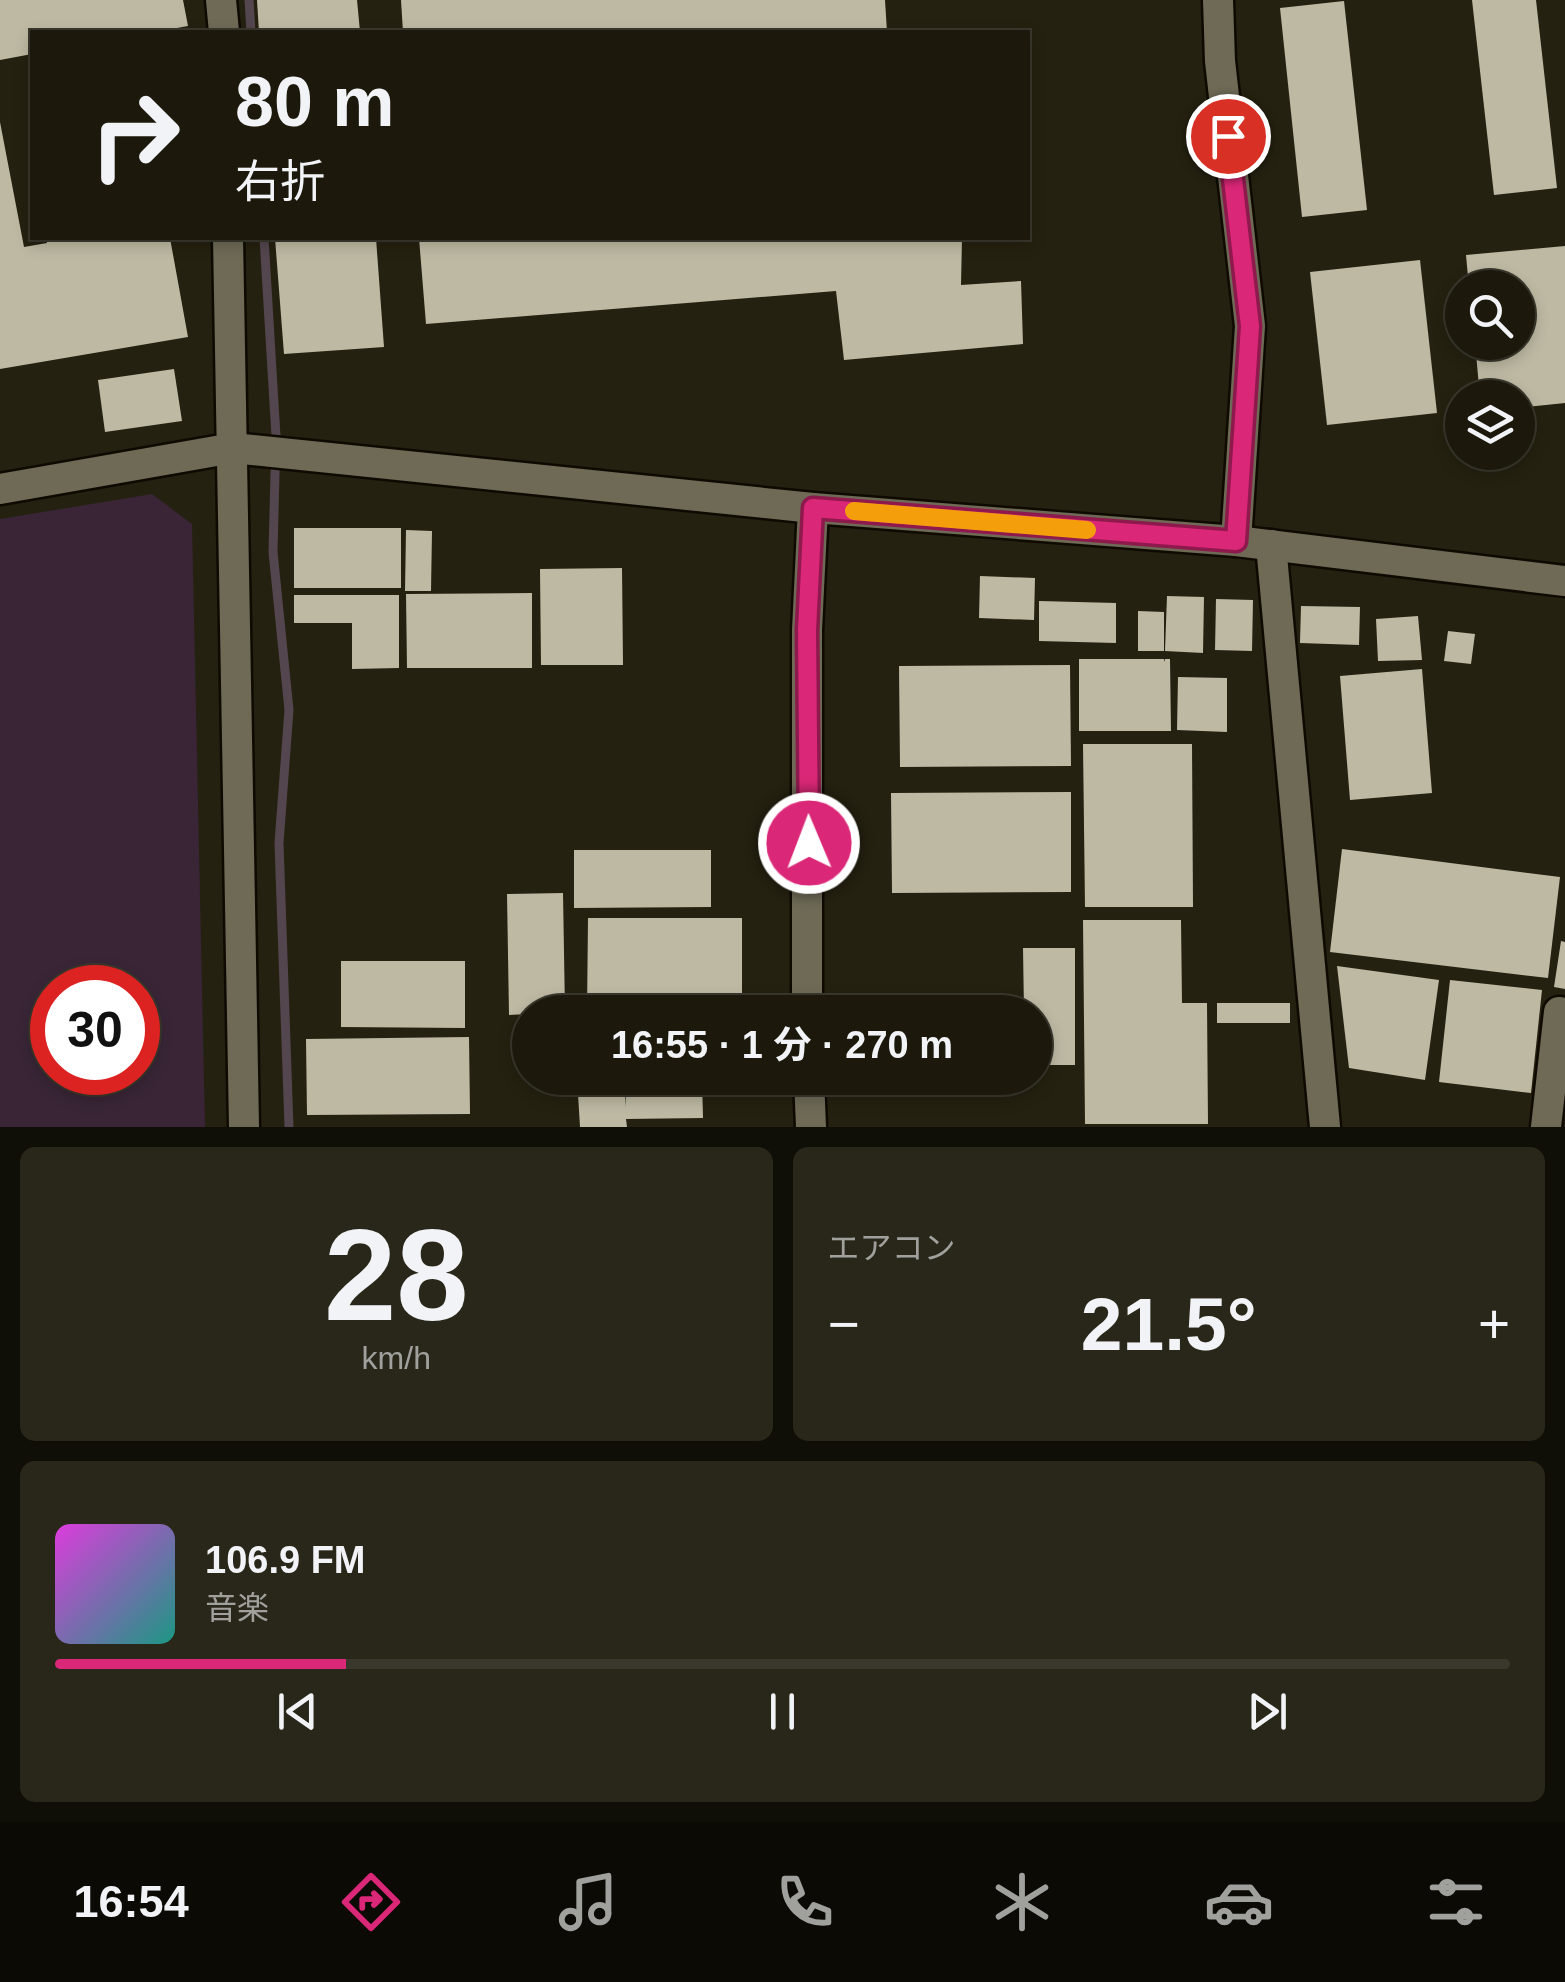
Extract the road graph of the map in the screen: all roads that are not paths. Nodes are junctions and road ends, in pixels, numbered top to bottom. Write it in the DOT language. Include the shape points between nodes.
graph roads {
  1 [pos="221,0"];
  2 [pos="1218,0"];
  3 [pos="224,30"];
  4 [pos="228,240"];
  5 [pos="233,448"];
  6 [pos="0,489"];
  7 [pos="813,508"];
  8 [pos="1236,541"];
  9 [pos="1271,546"];
  10 [pos="1565,581"];
  11 [pos="807,995"];
  12 [pos="1565,1012"];
  13 [pos="810,1095"];
  14 [pos="244,1127"];
  15 [pos="811,1127"];
  16 [pos="1325,1127"];
  17 [pos="1546,1127"];
  1 -- 3 [label="street"];
  2 -- 8 [label="street" via="1250,326"];
  4 -- 5 [label="street"];
  5 -- 6 [label="street"];
  5 -- 7 [label="street"];
  5 -- 14 [label="street"];
  7 -- 8 [label="street"];
  7 -- 11 [label="street"];
  8 -- 9 [label="street"];
  9 -- 10 [label="street"];
  9 -- 16 [label="street"];
  12 -- 17 [label="street" via="1559,1012"];
  13 -- 15 [label="street"];
}
